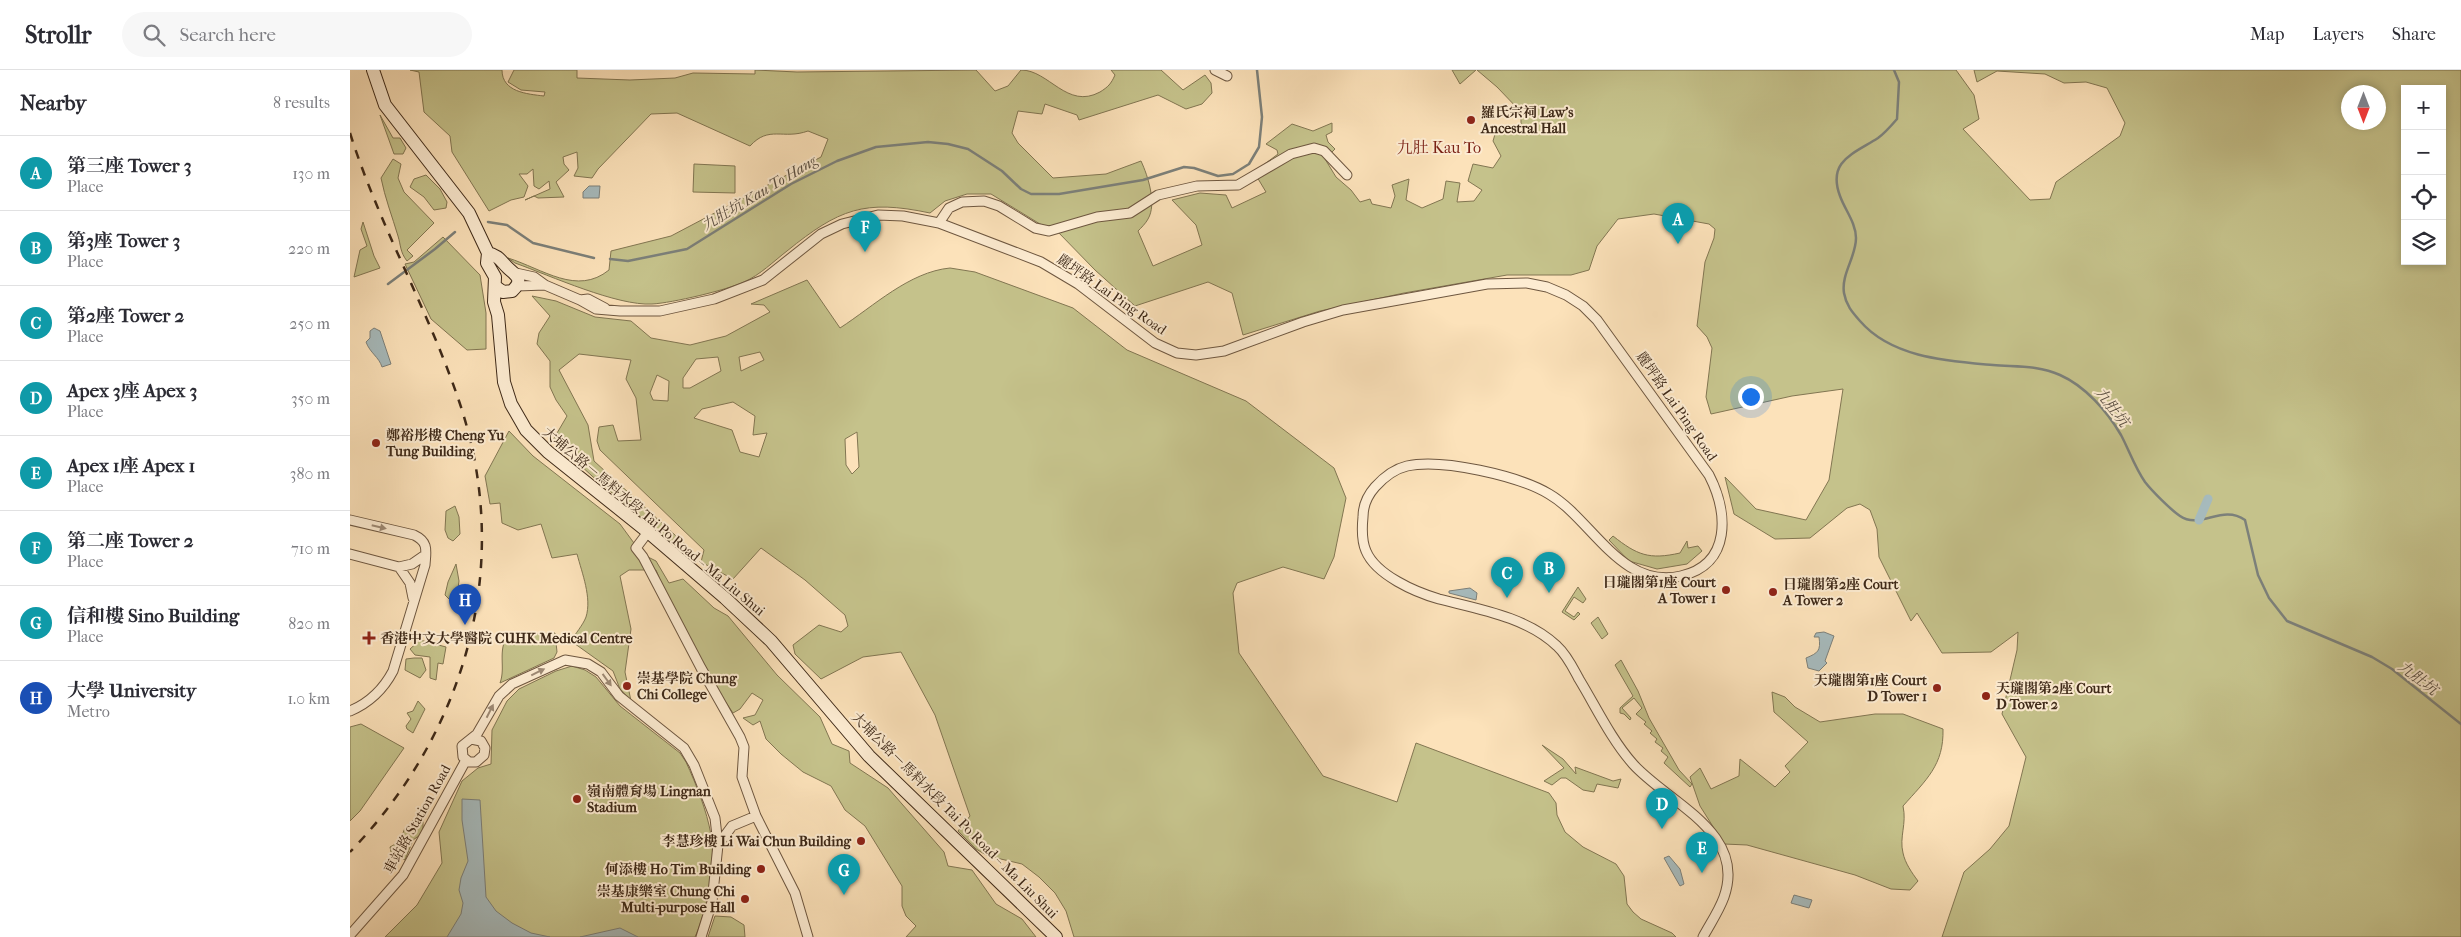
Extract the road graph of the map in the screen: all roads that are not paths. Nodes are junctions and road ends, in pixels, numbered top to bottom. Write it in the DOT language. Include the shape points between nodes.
graph roads {
  1 [pos="373,70"];
  2 [pos="1215,70"];
  3 [pos="1227,76"];
  4 [pos="1347,175"];
  5 [pos="939,223"];
  6 [pos="488,253"];
  7 [pos="512,271"];
  8 [pos="545,285"];
  9 [pos="503,286"];
  10 [pos="350,520"];
  11 [pos="648,532"];
  12 [pos="350,554"];
  13 [pos="425,555"];
  14 [pos="399,567"];
  15 [pos="413,601"];
  16 [pos="350,710"];
  17 [pos="471,739"];
  18 [pos="466,760"];
  19 [pos="756,816"];
  20 [pos="715,818"];
  21 [pos="732,826"];
  22 [pos="718,845"];
  23 [pos="352,935"];
  24 [pos="701,937"];
  25 [pos="808,937"];
  26 [pos="1056,937"];
  27 [pos="1703,937"];
  1 -- 6 [label="main road" via="385,105 464,205"];
  2 -- 3 [label="street"];
  4 -- 5 [label="street" via="1324,151 1314,148 1291,154 1238,184 1198,186 1158,195 1130,213 1097,217 1048,231 1035,228 999,206 984,201 962,202 949,208"];
  5 -- 8 [label="street, 麗坪路 Lai Ping Road" via="878,215 851,222 821,234 763,280 714,299 660,311 620,312"];
  5 -- 27 [label="street, 麗坪路 Lai Ping Road" via="1041,262 1078,284 1150,340 1183,354 1204,355 1224,351 1343,310 1497,283 1546,287 1575,300 1591,314 1696,455 1715,487 1723,528 1711,557 1687,574 1665,578 1650,576 1620,560 1550,494 1502,476 1430,465 1407,466 1391,473 1372,490 1363,512 1366,552 1382,571 1411,588 1428,596 1509,618 1557,646 1625,753 1654,784 1714,833 1726,865 1726,889"];
  6 -- 7 [label="main road" via="499,256"];
  6 -- 9 [label="main road" via="487,263"];
  7 -- 8 [label="street, 麗坪路 Lai Ping Road" via="534,277"];
  7 -- 9 [label="main road, 大埔公路－馬料水段 Tai Po Road – Ma Liu Shui" via="518,280"];
  7 -- 9 [label="main road" via="500,270"];
  8 -- 9 [label="street, 麗坪路 Lai Ping Road"];
  9 -- 11 [label="main road, 大埔公路－馬料水段 Tai Po Road – Ma Liu Shui" via="498,314 504,382 511,404 526,430 548,452"];
  10 -- 13 [label="street, one-way" via="414,535 426,545"];
  11 -- 19 [label="street" via="636,548 740,737 744,747 742,777"];
  11 -- 26 [label="main road, 大埔公路－馬料水段 Tai Po Road – Ma Liu Shui" via="771,641 818,689 869,756"];
  12 -- 14 [label="street"];
  13 -- 14 [label="street" via="412,564"];
  13 -- 15 [label="street"];
  14 -- 15 [label="street" via="410,583"];
  15 -- 16 [label="street" via="390,678 373,698"];
  17 -- 18 [label="street, 車站路 Station Road" via="462,746 461,754"];
  17 -- 18 [label="street, 車站路 Station Road" via="481,741 485,752 479,761"];
  17 -- 20 [label="street, 車站路 Station Road, one-way" via="512,684 565,660 580,661 594,668 624,702 684,748 692,759"];
  18 -- 23 [label="street, 車站路 Station Road" via="404,875"];
  19 -- 21 [label="street"];
  19 -- 25 [label="street" via="795,893"];
  20 -- 21 [label="street" via="722,825"];
  20 -- 22 [label="street"];
  21 -- 22 [label="street"];
  22 -- 24 [label="street" via="712,902"];
}
